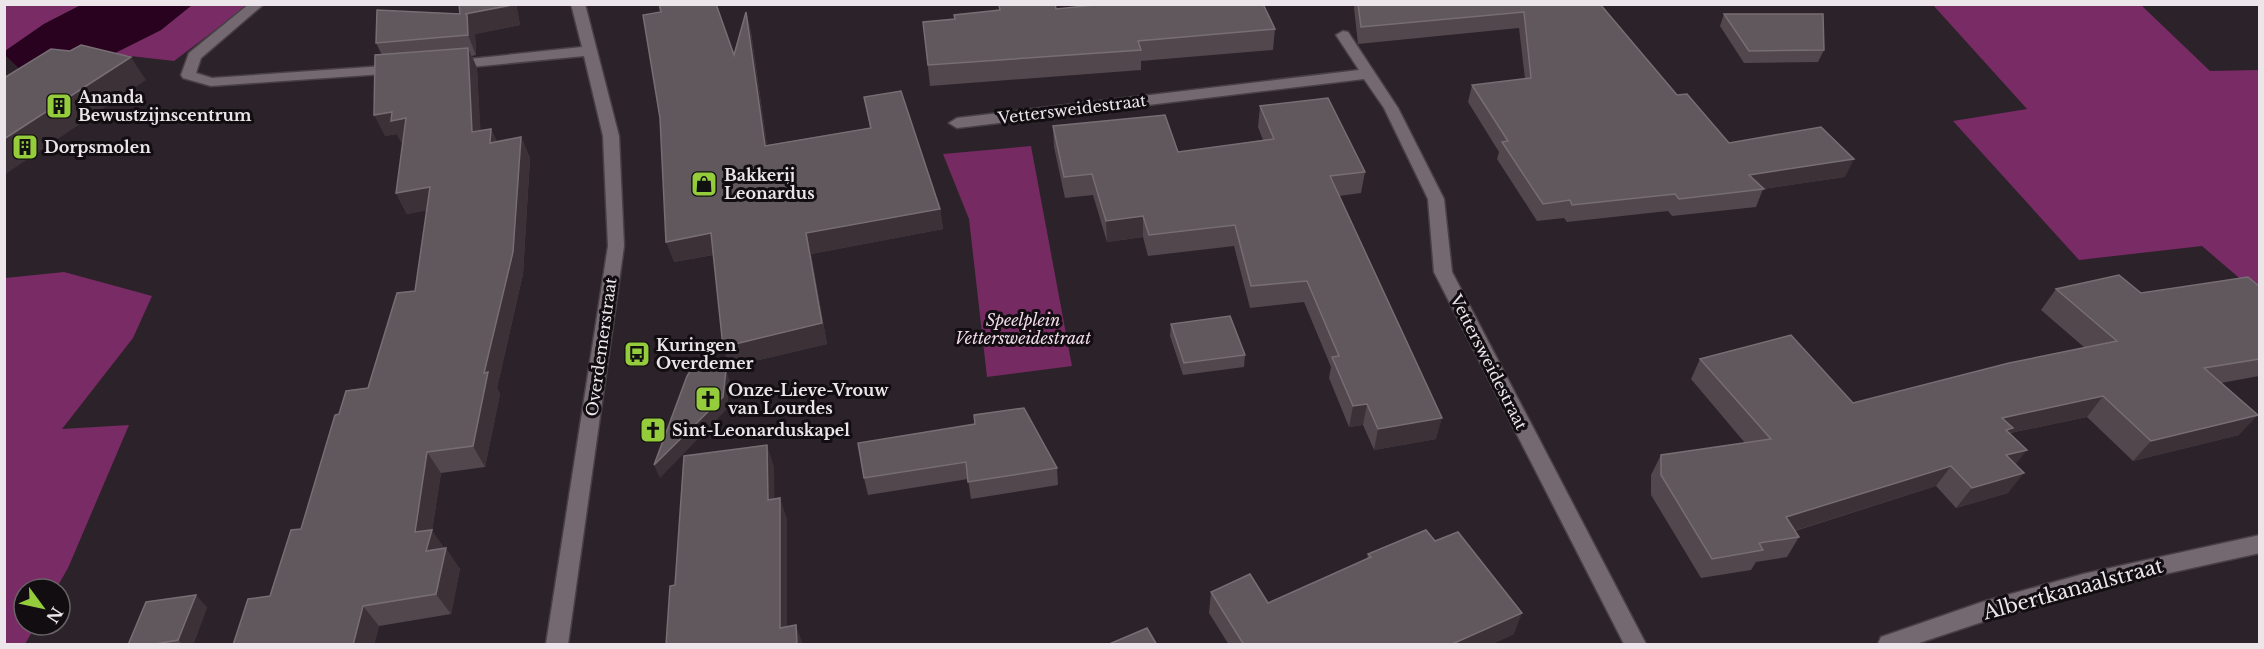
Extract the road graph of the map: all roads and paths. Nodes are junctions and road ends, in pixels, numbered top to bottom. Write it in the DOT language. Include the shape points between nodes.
graph roads {
  1 [pos="258,4"];
  2 [pos="578,4"];
  3 [pos="1343,35"];
  4 [pos="588,51"];
  5 [pos="434,66"];
  6 [pos="410,69"];
  7 [pos="1366,74"];
  8 [pos="957,123"];
  9 [pos="2259,544"];
  10 [pos="1899,643"];
  11 [pos="557,645"];
  12 [pos="1635,645"];
  1 -- 6 [label="street" via="194,56 188,75 211,82"];
  2 -- 4 [label="street, Overdemerstraat"];
  3 -- 7 [label="street, Vettersweidestraat"];
  4 -- 5 [label="street"];
  4 -- 11 [label="street, Overdemerstraat" via="611,136 616,246"];
  7 -- 8 [label="street, Vettersweidestraat"];
  7 -- 12 [label="street, Vettersweidestraat" via="1391,108 1436,199 1443,272"];
  9 -- 10 [label="street, Albertkanaalstraat" via="2083,583 1982,612"];
}
